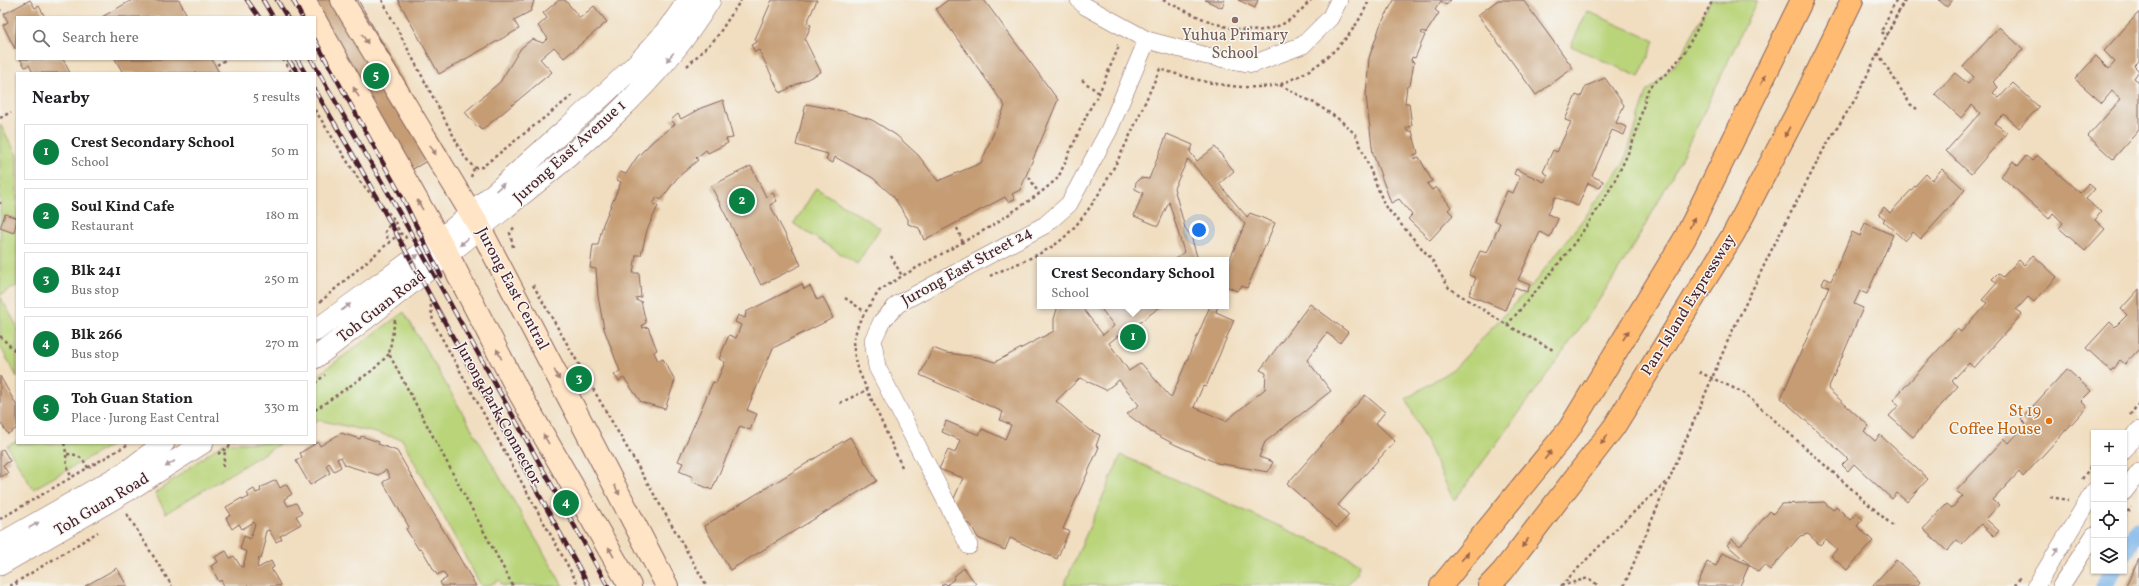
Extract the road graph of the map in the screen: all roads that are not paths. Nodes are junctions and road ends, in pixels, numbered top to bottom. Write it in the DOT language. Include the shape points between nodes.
graph roads {
  1 [pos="304,0"];
  2 [pos="342,0"];
  3 [pos="688,0"];
  4 [pos="710,0"];
  5 [pos="1079,0"];
  6 [pos="1339,0"];
  7 [pos="1802,0"];
  8 [pos="1852,0"];
  9 [pos="1866,0"];
  10 [pos="312,16"];
  11 [pos="316,22"];
  12 [pos="1147,40"];
  13 [pos="1805,97"];
  14 [pos="476,221"];
  15 [pos="444,247"];
  16 [pos="316,329"];
  17 [pos="316,357"];
  18 [pos="2139,430"];
  19 [pos="163,444"];
  20 [pos="201,444"];
  21 [pos="2127,447"];
  22 [pos="2139,472"];
  23 [pos="2127,488"];
  24 [pos="2091,496"];
  25 [pos="2092,538"];
  26 [pos="0,544"];
  27 [pos="970,546"];
  28 [pos="0,565"];
  29 [pos="630,586"];
  30 [pos="667,586"];
  31 [pos="1441,586"];
  32 [pos="1489,586"];
  33 [pos="2036,586"];
  34 [pos="2061,586"];
  1 -- 10 [label="main road"];
  2 -- 14 [label="main road, Jurong East Central, one-way"];
  14 -- 3 [label="street, Jurong East Avenue 1, one-way" via="652,48"];
  4 -- 14 [label="street, Jurong East Avenue 1, one-way" via="694,26 667,60 609,121 568,158"];
  5 -- 12 [label="street" via="1085,6"];
  6 -- 12 [label="street" via="1330,18 1303,45 1253,64 1207,56"];
  31 -- 7 [label="highway, one-way" via="1570,429 1685,238"];
  8 -- 13 [label="highway, Pan-Island Expressway"];
  9 -- 13 [label="highway" via="1827,73"];
  15 -- 11 [label="main road, one-way"];
  12 -- 27 [label="street, Jurong East Street 24" via="1109,130 1070,204 1045,225 898,304 882,321 872,340 877,367"];
  13 -- 32 [label="highway, Pan-Island Expressway, one-way" via="1734,233 1614,427"];
  14 -- 15 [label="street, Jurong East Avenue 1"];
  14 -- 30 [label="main road, Jurong East Central, one-way"];
  16 -- 15 [label="street, Toh Guan Road, one-way"];
  15 -- 17 [label="street, Toh Guan Road"];
  29 -- 15 [label="main road, one-way" via="517,388"];
  18 -- 21 [label="street"];
  26 -- 19 [label="street, Toh Guan Road, one-way" via="127,471"];
  20 -- 28 [label="street, Toh Guan Road, one-way" via="134,487"];
  22 -- 23 [label="street"];
  33 -- 24 [label="street, one-way"];
  25 -- 34 [label="street"];
}
